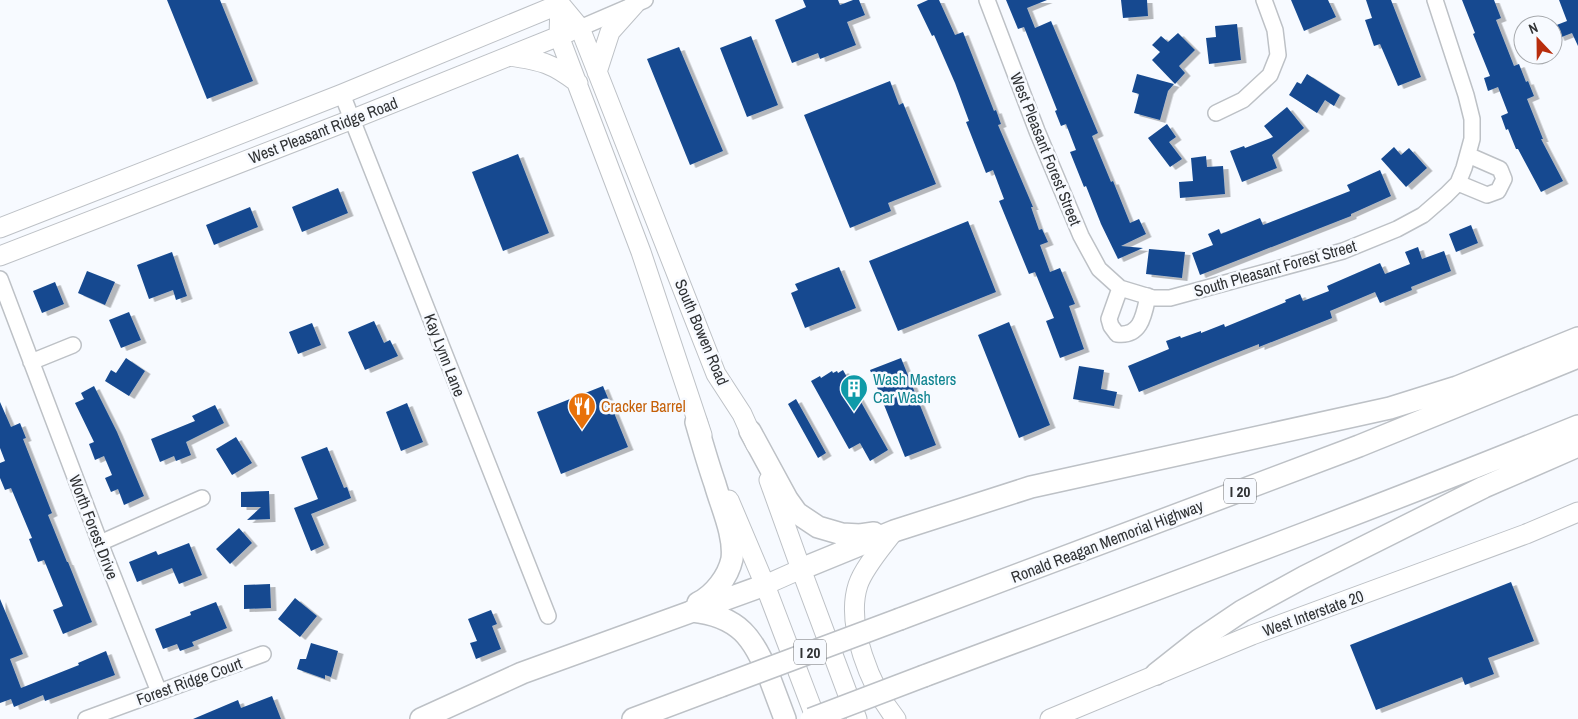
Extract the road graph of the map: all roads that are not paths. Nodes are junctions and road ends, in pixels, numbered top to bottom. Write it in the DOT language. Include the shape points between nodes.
graph roads {
  1 [pos="987,0"];
  2 [pos="1264,0"];
  3 [pos="1435,0"];
  4 [pos="563,1"];
  5 [pos="640,2"];
  6 [pos="580,28"];
  7 [pos="559,36"];
  8 [pos="509,56"];
  9 [pos="597,72"];
  10 [pos="578,83"];
  11 [pos="342,94"];
  12 [pos="1216,114"];
  13 [pos="353,118"];
  14 [pos="1466,161"];
  15 [pos="1458,183"];
  16 [pos="0,228"];
  17 [pos="668,252"];
  18 [pos="0,256"];
  19 [pos="645,266"];
  20 [pos="0,279"];
  21 [pos="1120,288"];
  22 [pos="1148,296"];
  23 [pos="1578,338"];
  24 [pos="73,345"];
  25 [pos="1578,357"];
  26 [pos="31,362"];
  27 [pos="696,422"];
  28 [pos="1578,426"];
  29 [pos="750,431"];
  30 [pos="1578,446"];
  31 [pos="202,498"];
  32 [pos="1578,512"];
  33 [pos="894,530"];
  34 [pos="100,543"];
  35 [pos="801,570"];
  36 [pos="765,585"];
  37 [pos="692,611"];
  38 [pos="548,616"];
  39 [pos="660,622"];
  40 [pos="263,654"];
  41 [pos="1156,674"];
  42 [pos="159,692"];
  43 [pos="86,719"];
  44 [pos="420,719"];
  45 [pos="633,719"];
  46 [pos="785,719"];
  47 [pos="812,719"];
  48 [pos="816,719"];
  49 [pos="858,719"];
  50 [pos="896,719"];
  51 [pos="1050,719"];
  1 -- 21 [label="street, West Pleasant Forest Street" via="1081,236 1099,269"];
  2 -- 12 [label="street" via="1275,30 1278,55 1270,75 1243,100"];
  3 -- 14 [label="street, South Pleasant Forest Street" via="1472,119 1472,139"];
  4 -- 6 [label="main road, South Bowen Road"];
  4 -- 7 [label="main road, South Bowen Road"];
  4 -- 11 [label="main road, West Pleasant Ridge Road"];
  5 -- 6 [label="street, West Pleasant Ridge Road"];
  5 -- 9 [label="main road" via="610,32"];
  6 -- 7 [label="main road, West Pleasant Ridge Road"];
  6 -- 9 [label="main road, South Bowen Road"];
  7 -- 8 [label="main road, West Pleasant Ridge Road"];
  7 -- 10 [label="main road, South Bowen Road"];
  8 -- 10 [label="main road" via="548,63"];
  8 -- 13 [label="main road, West Pleasant Ridge Road"];
  9 -- 17 [label="main road, South Bowen Road"];
  10 -- 19 [label="main road, South Bowen Road"];
  11 -- 13 [label="street, Kay Lynn Lane"];
  11 -- 16 [label="main road, West Pleasant Ridge Road"];
  13 -- 18 [label="main road, West Pleasant Ridge Road"];
  13 -- 38 [label="street, Kay Lynn Lane"];
  14 -- 15 [label="street, South Pleasant Forest Street"];
  14 -- 15 [label="street" via="1500,169 1504,179 1498,191 1487,195"];
  15 -- 22 [label="street, South Pleasant Forest Street" via="1423,214 1397,229 1343,251 1170,298"];
  17 -- 19 [label="main road"];
  17 -- 29 [label="main road, South Bowen Road" via="716,374"];
  19 -- 27 [label="main road, South Bowen Road"];
  20 -- 26 [label="street, Worth Forest Drive"];
  21 -- 22 [label="street, South Pleasant Forest Street"];
  21 -- 22 [label="street" via="1109,319 1117,334 1132,332 1140,324"];
  23 -- 33 [label="highway" via="1457,387 1390,408 1031,487"];
  24 -- 26 [label="street"];
  25 -- 45 [label="highway, Ronald Reagan Memorial Highway / I 20, bridge" via="1359,446"];
  26 -- 34 [label="street, Worth Forest Drive"];
  27 -- 36 [label="main road, South Bowen Road"];
  27 -- 39 [label="highway" via="731,535 732,559 710,595"];
  28 -- 47 [label="highway, bridge" via="1299,536"];
  29 -- 33 [label="highway" via="787,499 797,512 818,527 860,535"];
  29 -- 35 [label="main road, South Bowen Road"];
  30 -- 41 [label="highway" via="1450,503 1297,581 1242,611"];
  31 -- 34 [label="street"];
  32 -- 41 [label="main road, West Interstate 20"];
  33 -- 35 [label="highway"];
  33 -- 50 [label="main road" via="858,585 854,612 860,650"];
  34 -- 42 [label="street, Worth Forest Drive"];
  35 -- 36 [label="main road"];
  35 -- 49 [label="main road, South Bowen Road"];
  36 -- 37 [label="highway"];
  36 -- 48 [label="main road, South Bowen Road"];
  37 -- 39 [label="highway"];
  37 -- 46 [label="highway" via="724,618 750,638 764,662"];
  39 -- 44 [label="highway" via="522,674"];
  40 -- 42 [label="street, Forest Ridge Court"];
  41 -- 51 [label="main road, West Interstate 20"];
  42 -- 43 [label="street, Forest Ridge Court"];
}
